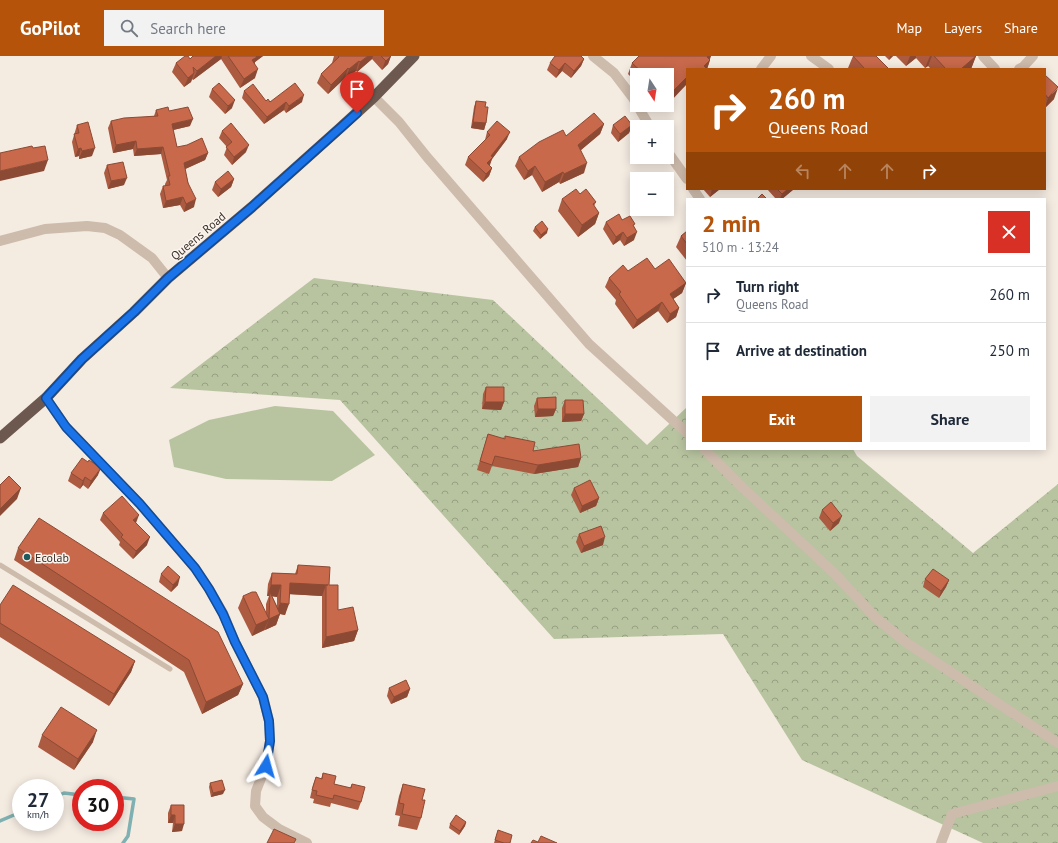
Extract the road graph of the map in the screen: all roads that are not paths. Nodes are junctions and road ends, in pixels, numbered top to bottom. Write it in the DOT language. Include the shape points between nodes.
graph roads {
  1 [pos="414,56"];
  2 [pos="593,56"];
  3 [pos="770,56"];
  4 [pos="811,56"];
  5 [pos="983,56"];
  6 [pos="1033,56"];
  7 [pos="762,68"];
  8 [pos="828,68"];
  9 [pos="995,68"];
  10 [pos="1021,68"];
  11 [pos="374,97"];
  12 [pos="646,120"];
  13 [pos="674,158"];
  14 [pos="684,167"];
  15 [pos="0,241"];
  16 [pos="168,278"];
  17 [pos="46,398"];
  18 [pos="686,432"];
  19 [pos="0,438"];
  20 [pos="705,450"];
  21 [pos="0,565"];
  22 [pos="170,669"];
  23 [pos="1058,743"];
  24 [pos="1058,786"];
  25 [pos="307,843"];
  26 [pos="941,843"];
  1 -- 11 [label="highway, Queens Road"];
  2 -- 12 [label="street" via="614,73"];
  3 -- 7 [label="street"];
  4 -- 8 [label="street"];
  5 -- 9 [label="street"];
  6 -- 10 [label="street"];
  11 -- 16 [label="highway, Queens Road" via="258,202"];
  11 -- 18 [label="street" via="400,122 427,157 589,344"];
  13 -- 14 [label="street"];
  15 -- 16 [label="street" via="45,229 87,226 105,228 120,235 152,258"];
  16 -- 17 [label="highway, Queens Road" via="82,359"];
  17 -- 19 [label="highway, Queens Road"];
  17 -- 25 [label="street" via="66,427 140,504 195,568 209,589 263,697 269,721 270,741 266,766 256,791 255,806 262,817"];
  20 -- 23 [label="street" via="835,574 875,617 906,643"];
  21 -- 22 [label="lane"];
  24 -- 26 [label="street" via="952,814"];
}
